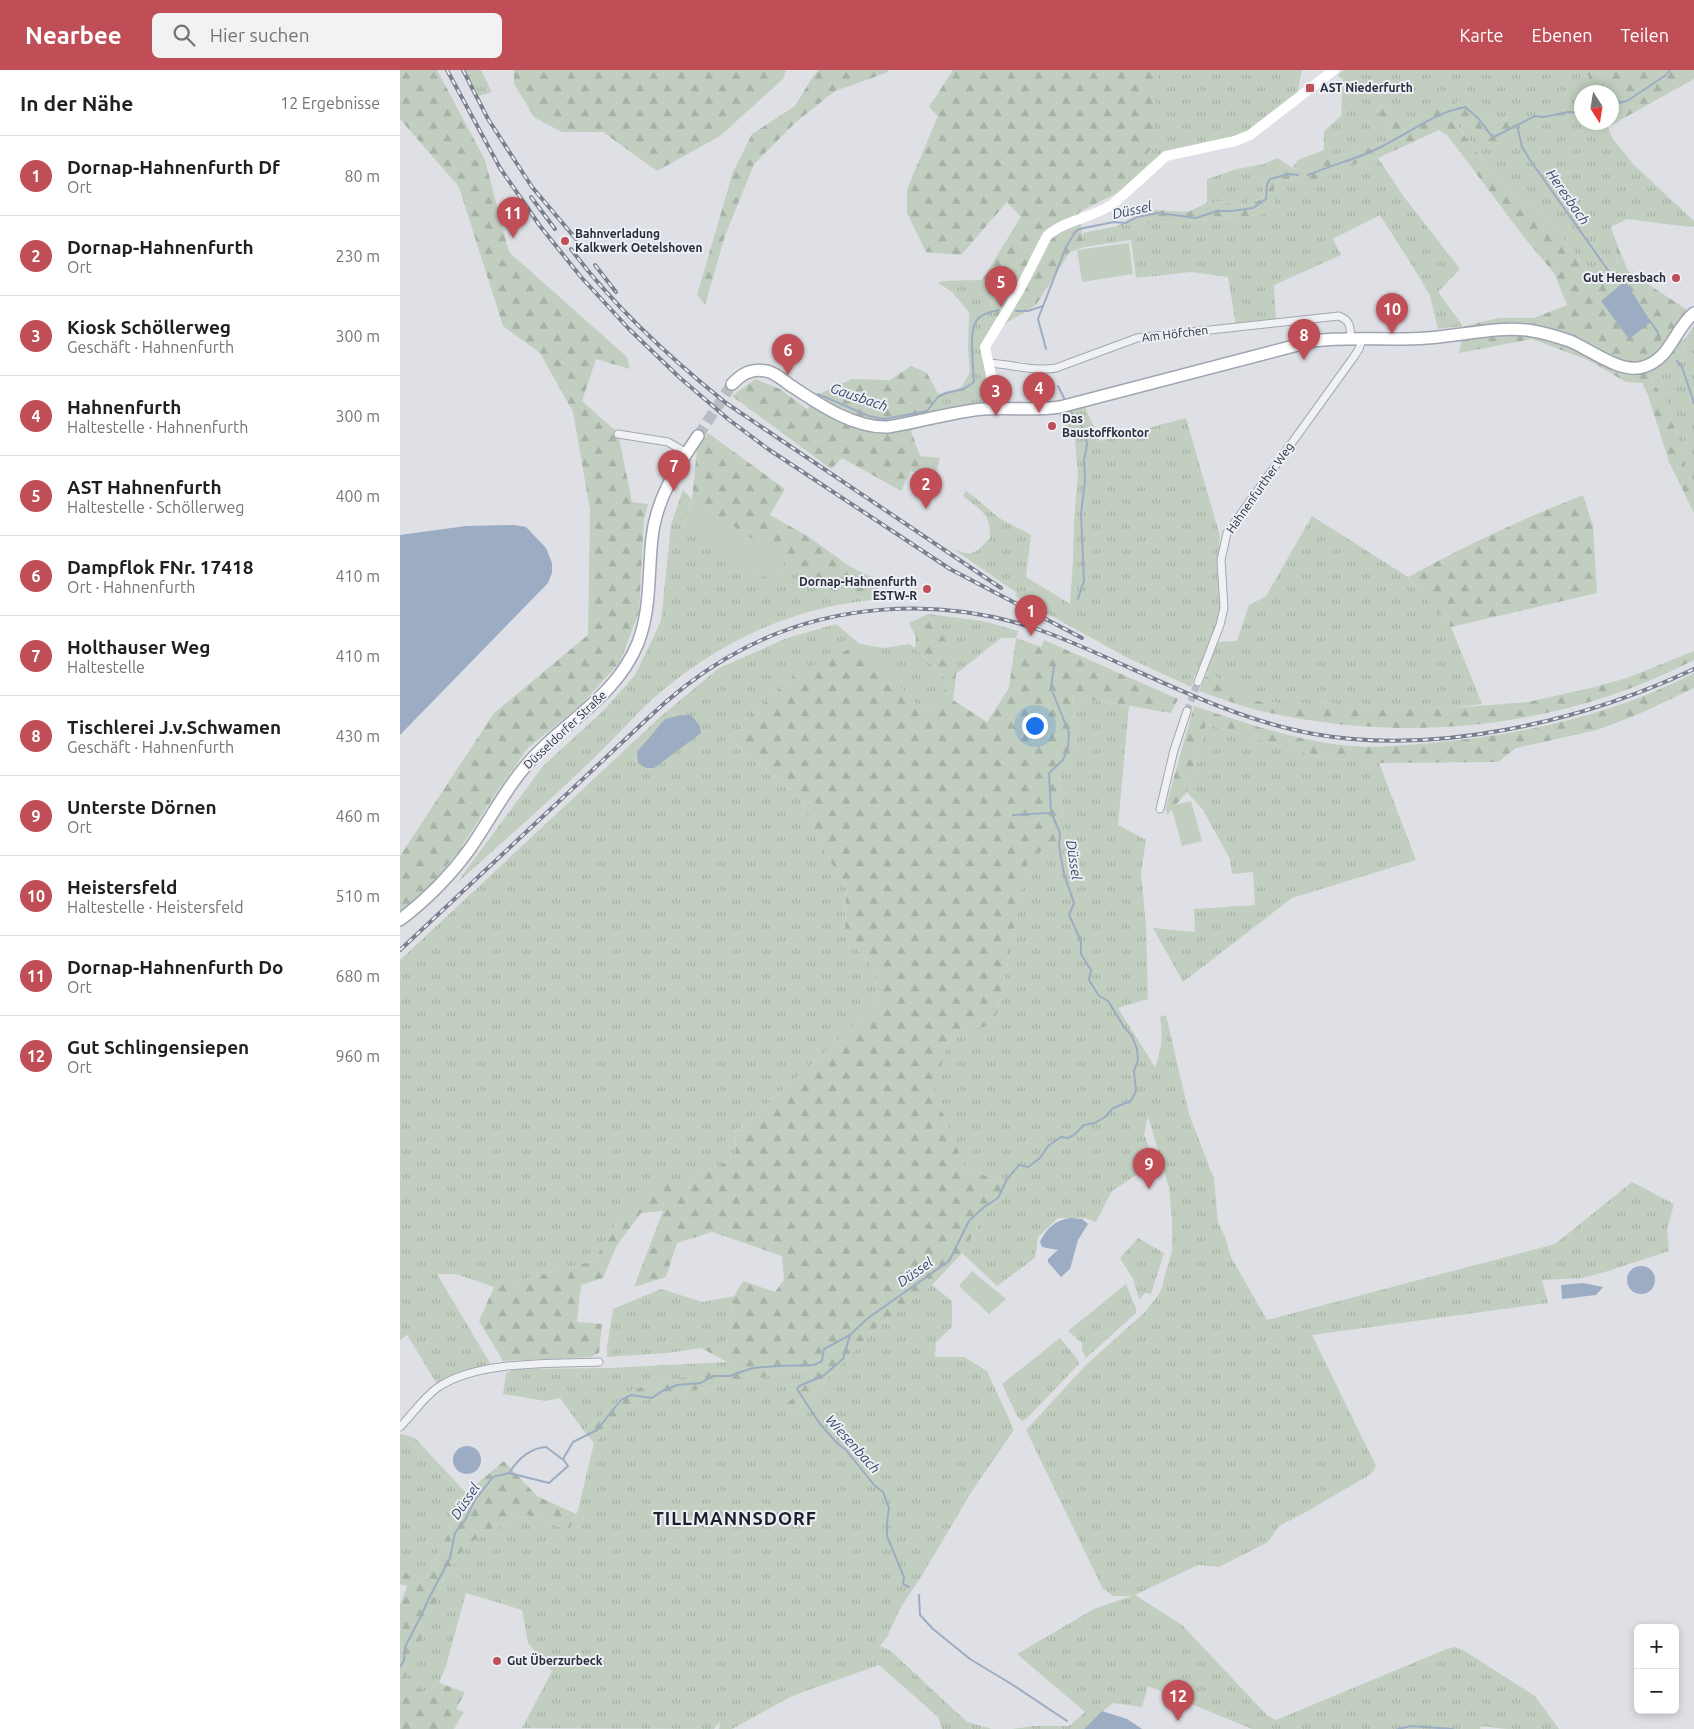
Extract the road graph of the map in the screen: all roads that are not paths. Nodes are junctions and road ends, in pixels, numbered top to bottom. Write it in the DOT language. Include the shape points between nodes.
graph roads {
  1 [pos="1334,70"];
  2 [pos="1694,313"];
  3 [pos="1356,339"];
  4 [pos="988,363"];
  5 [pos="732,384"];
  6 [pos="998,408"];
  7 [pos="618,434"];
  8 [pos="698,436"];
  9 [pos="687,453"];
  10 [pos="1198,682"];
  11 [pos="1187,711"];
  12 [pos="1160,809"];
  13 [pos="400,920"];
  14 [pos="599,1362"];
  15 [pos="400,1427"];
  1 -- 4 [label="street" via="1250,135 1166,156 1104,211 1054,230 1043,243 985,347"];
  2 -- 3 [label="main road" via="1665,352 1645,367 1636,369 1626,369 1570,342 1538,332 1512,330 1427,338"];
  3 -- 4 [label="street, Am Höfchen" via="1350,324 1339,316 1137,338 1048,370"];
  3 -- 6 [label="main road" via="1313,341 1060,407 1042,410"];
  3 -- 10 [label="street, Hahnenfurther Weg" via="1359,349 1227,533 1221,560 1224,608"];
  4 -- 6 [label="street"];
  5 -- 6 [label="main road" via="742,374 768,371 826,408 880,427 956,412"];
  7 -- 9 [label="street" via="668,442"];
  8 -- 9 [label="main road, Düsseldorfer Straße"];
  9 -- 13 [label="main road, Düsseldorfer Straße" via="662,495 654,523 647,613 628,663 601,698 554,736 523,768 458,864"];
  11 -- 12 [label="street"];
  14 -- 15 [label="street" via="503,1366 454,1378 436,1388"];
}
